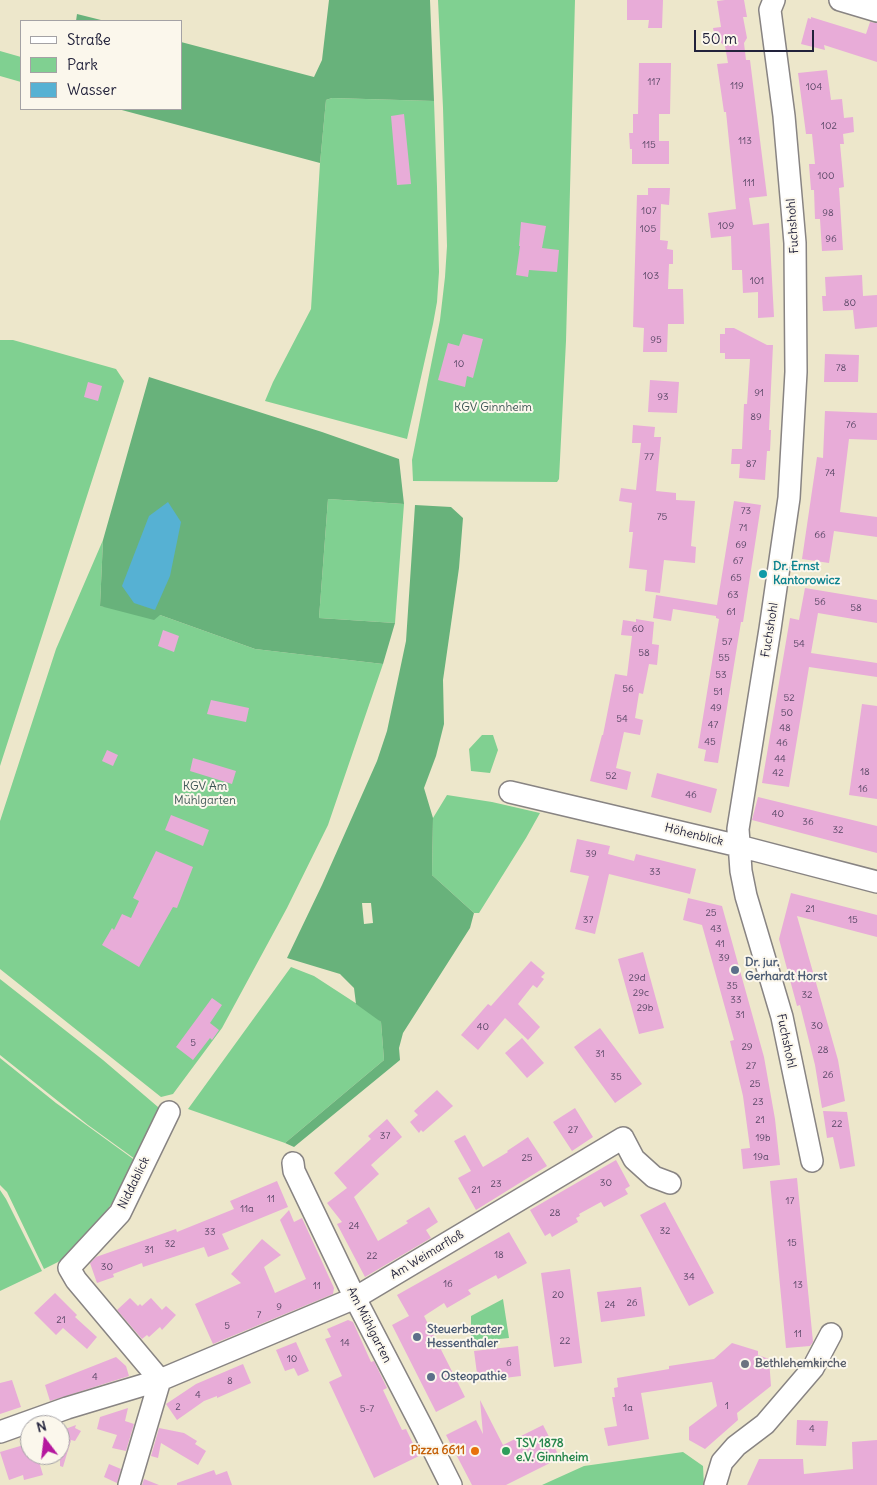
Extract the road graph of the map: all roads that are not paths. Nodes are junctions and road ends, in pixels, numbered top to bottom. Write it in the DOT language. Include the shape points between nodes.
graph roads {
  1 [pos="774,0"];
  2 [pos="840,0"];
  3 [pos="877,11"];
  4 [pos="510,792"];
  5 [pos="739,846"];
  6 [pos="877,882"];
  7 [pos="169,1112"];
  8 [pos="812,1161"];
  9 [pos="293,1163"];
  10 [pos="670,1183"];
  11 [pos="355,1298"];
  12 [pos="831,1334"];
  13 [pos="160,1380"];
  14 [pos="0,1432"];
  15 [pos="129,1485"];
  16 [pos="451,1485"];
  17 [pos="715,1485"];
  1 -- 5 [label="street, Fuchshohl" via="770,10 796,243 796,372 789,498 738,829"];
  2 -- 3 [label="street"];
  4 -- 5 [label="street, Höhenblick"];
  5 -- 6 [label="street, Höhenblick"];
  5 -- 8 [label="street, Fuchshohl" via="746,896 782,1017"];
  7 -- 13 [label="street, Niddablick" via="120,1213 69,1268"];
  9 -- 11 [label="street, Am Mühlgarten"];
  10 -- 11 [label="street, Am Weimarfloß" via="654,1177 634,1159 623,1138"];
  11 -- 13 [label="street, Am Weimarfloß"];
  11 -- 16 [label="street, Am Mühlgarten"];
  12 -- 17 [label="street" via="812,1368 765,1424 736,1446 722,1462"];
  13 -- 14 [label="street, Am Weimarfloß"];
  13 -- 15 [label="street"];
}
